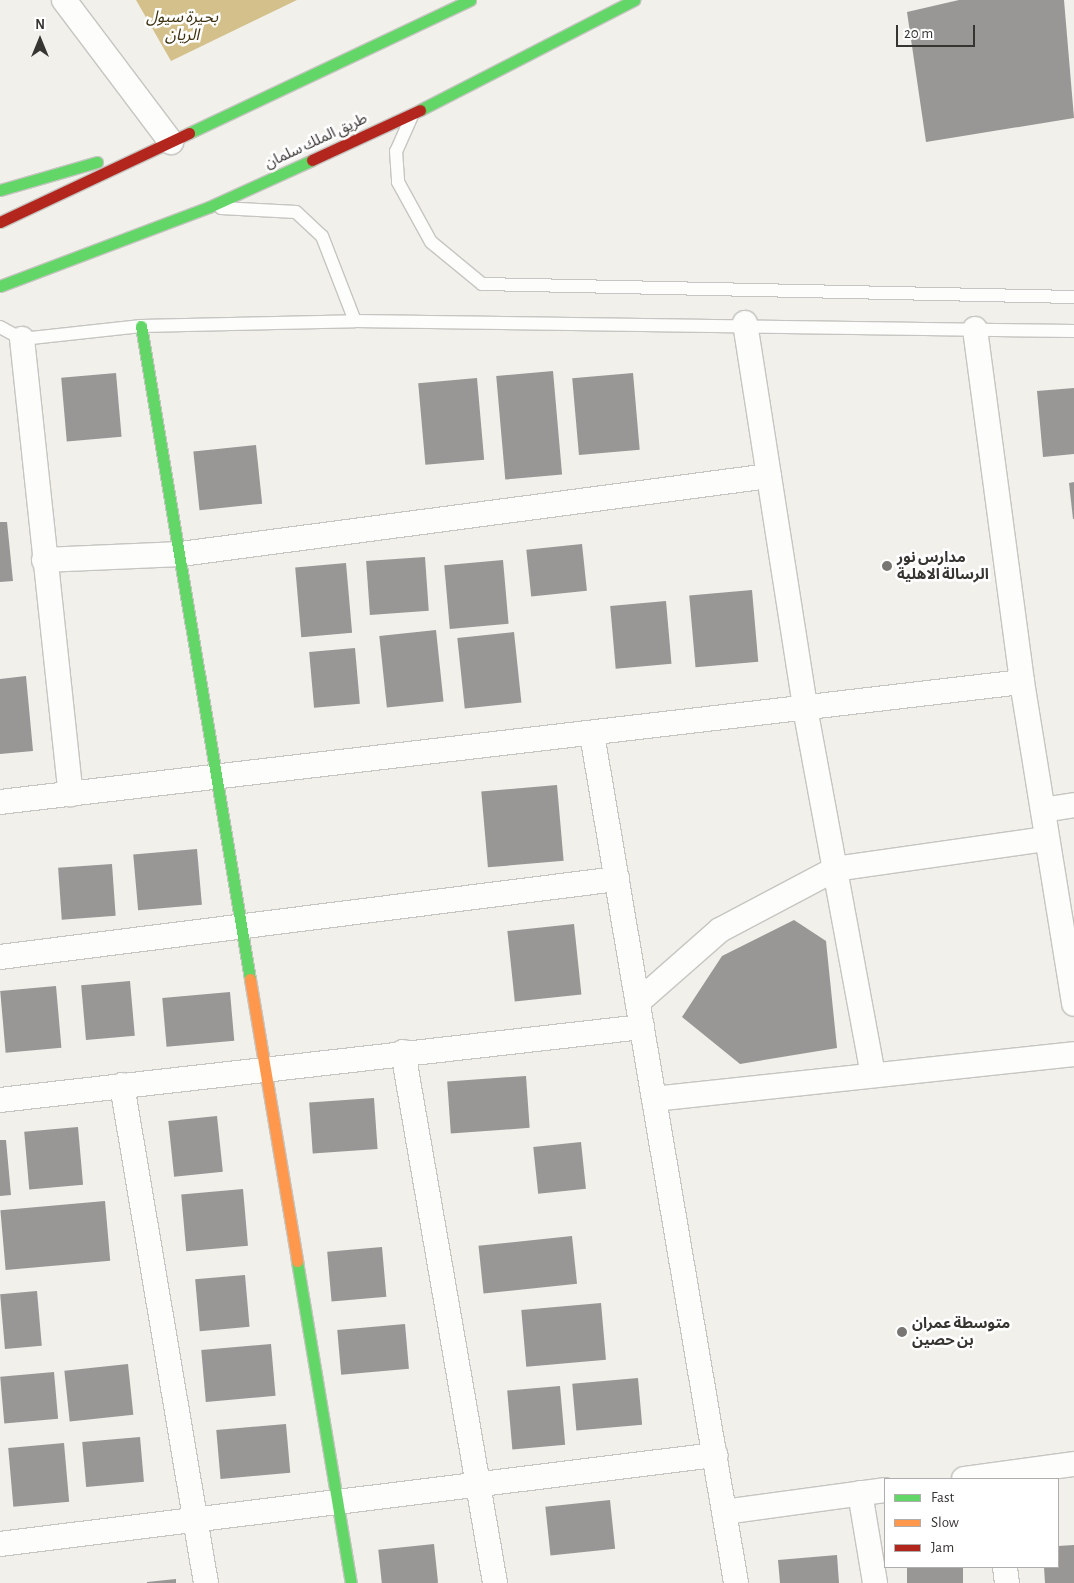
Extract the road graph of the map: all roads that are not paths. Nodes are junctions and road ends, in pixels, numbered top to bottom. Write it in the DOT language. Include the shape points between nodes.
graph roads {
  1 [pos="64,0"];
  2 [pos="470,0"];
  3 [pos="634,0"];
  4 [pos="413,112"];
  5 [pos="171,142"];
  6 [pos="0,190"];
  7 [pos="209,207"];
  8 [pos="0,222"];
  9 [pos="0,286"];
  10 [pos="1074,296"];
  11 [pos="355,321"];
  12 [pos="746,323"];
  13 [pos="141,326"];
  14 [pos="0,327"];
  15 [pos="975,329"];
  16 [pos="1074,331"];
  17 [pos="22,339"];
  18 [pos="769,476"];
  19 [pos="181,554"];
  20 [pos="44,560"];
  21 [pos="1022,682"];
  22 [pos="805,708"];
  23 [pos="592,734"];
  24 [pos="219,778"];
  25 [pos="70,794"];
  26 [pos="0,802"];
  27 [pos="1074,805"];
  28 [pos="1043,810"];
  29 [pos="1048,839"];
  30 [pos="835,869"];
  31 [pos="617,879"];
  32 [pos="243,928"];
  33 [pos="0,957"];
  34 [pos="638,1002"];
  35 [pos="1074,1004"];
  36 [pos="642,1027"];
  37 [pos="403,1052"];
  38 [pos="1074,1054"];
  39 [pos="266,1067"];
  40 [pos="873,1076"];
  41 [pos="122,1085"];
  42 [pos="654,1099"];
  43 [pos="0,1100"];
  44 [pos="714,1455"];
  45 [pos="1074,1464"];
  46 [pos="991,1477"];
  47 [pos="978,1478"];
  48 [pos="479,1486"];
  49 [pos="884,1490"];
  50 [pos="860,1493"];
  51 [pos="338,1505"];
  52 [pos="724,1512"];
  53 [pos="195,1522"];
  54 [pos="0,1544"];
  55 [pos="1005,1568"];
  56 [pos="206,1583"];
  57 [pos="351,1583"];
  58 [pos="495,1583"];
  59 [pos="736,1583"];
  60 [pos="875,1583"];
  61 [pos="1007,1583"];
  1 -- 5 [label="street"];
  2 -- 5 [label="street"];
  3 -- 4 [label="street, طريق الملك سلمان"];
  4 -- 7 [label="street, طريق الملك سلمان"];
  4 -- 10 [label="lane" via="396,151 398,182 430,242 482,284"];
  5 -- 6 [label="street"];
  5 -- 8 [label="street"];
  7 -- 9 [label="street, طريق الملك سلمان"];
  7 -- 11 [label="lane" via="296,212 322,236"];
  11 -- 12 [label="lane"];
  11 -- 13 [label="lane"];
  12 -- 15 [label="lane"];
  12 -- 18 [label="street"];
  13 -- 17 [label="lane"];
  13 -- 19 [label="street"];
  14 -- 17 [label="lane"];
  15 -- 16 [label="lane"];
  15 -- 21 [label="street"];
  17 -- 20 [label="street"];
  18 -- 19 [label="street"];
  18 -- 22 [label="street"];
  19 -- 20 [label="street"];
  19 -- 24 [label="street"];
  20 -- 25 [label="street"];
  21 -- 22 [label="street"];
  21 -- 28 [label="street"];
  22 -- 23 [label="street"];
  22 -- 30 [label="street"];
  23 -- 24 [label="street"];
  23 -- 31 [label="street"];
  24 -- 25 [label="street"];
  24 -- 32 [label="street"];
  25 -- 26 [label="street"];
  27 -- 28 [label="street"];
  28 -- 29 [label="street"];
  29 -- 30 [label="street"];
  29 -- 35 [label="street"];
  30 -- 34 [label="street" via="720,930"];
  30 -- 40 [label="street"];
  31 -- 32 [label="street"];
  31 -- 34 [label="street"];
  32 -- 33 [label="street"];
  32 -- 39 [label="street"];
  34 -- 36 [label="street"];
  36 -- 37 [label="street"];
  36 -- 42 [label="street"];
  37 -- 39 [label="street"];
  37 -- 48 [label="street"];
  38 -- 40 [label="street"];
  39 -- 41 [label="street"];
  39 -- 51 [label="street"];
  40 -- 42 [label="street"];
  41 -- 43 [label="street"];
  41 -- 53 [label="street"];
  42 -- 44 [label="street"];
  44 -- 48 [label="street"];
  44 -- 52 [label="street"];
  45 -- 46 [label="street"];
  46 -- 47 [label="street"];
  48 -- 51 [label="street"];
  48 -- 58 [label="street"];
  49 -- 50 [label="street"];
  50 -- 52 [label="street"];
  50 -- 60 [label="street"];
  51 -- 53 [label="street"];
  51 -- 57 [label="street"];
  52 -- 59 [label="street"];
  53 -- 54 [label="street"];
  53 -- 56 [label="street"];
  55 -- 61 [label="street"];
}
